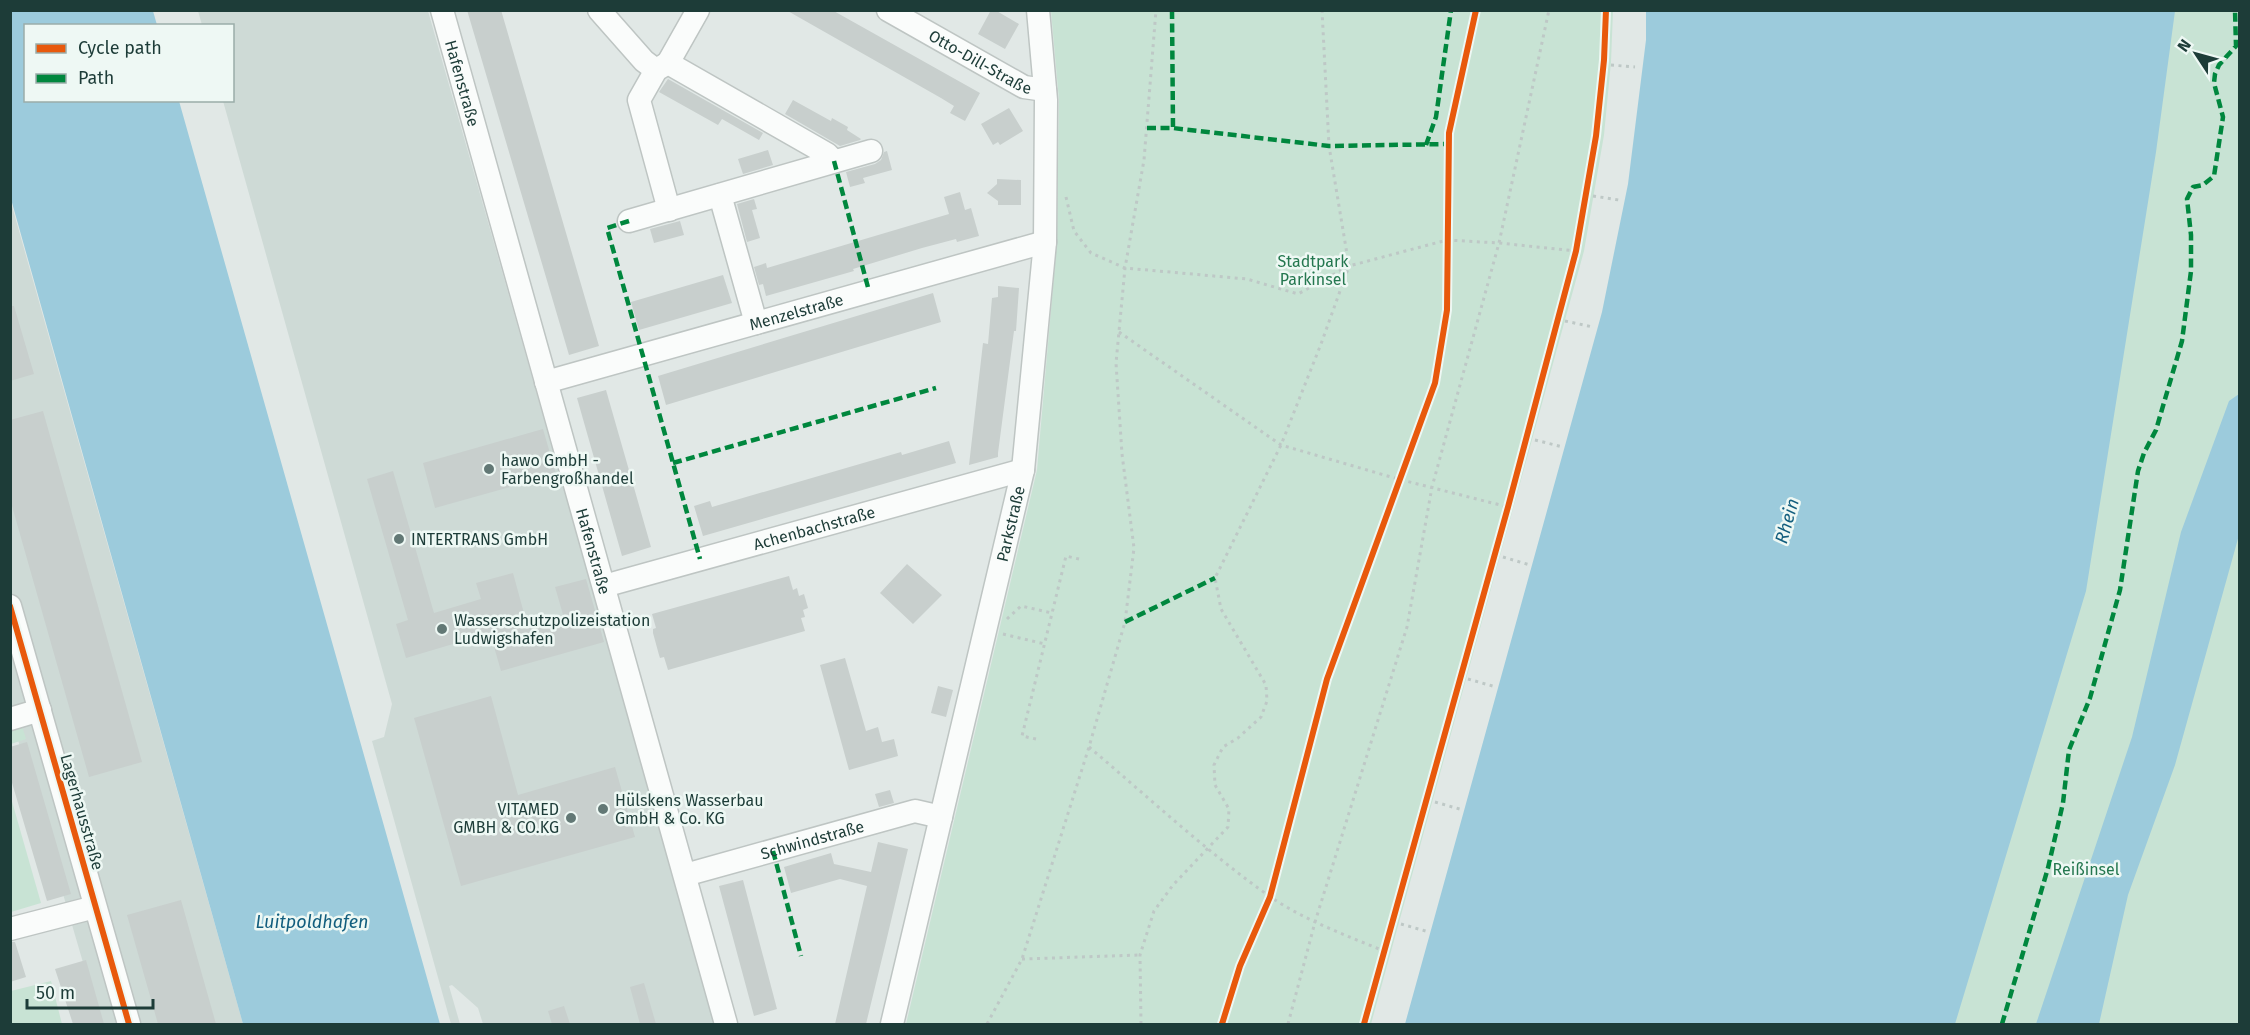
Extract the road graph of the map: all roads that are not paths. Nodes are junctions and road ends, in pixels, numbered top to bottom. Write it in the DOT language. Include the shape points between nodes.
graph roads {
  1 [pos="442,10"];
  2 [pos="598,10"];
  3 [pos="698,10"];
  4 [pos="888,10"];
  5 [pos="1038,10"];
  6 [pos="662,67"];
  7 [pos="1045,90"];
  8 [pos="871,151"];
  9 [pos="834,161"];
  10 [pos="720,195"];
  11 [pos="669,210"];
  12 [pos="629,221"];
  13 [pos="1045,242"];
  14 [pos="756,323"];
  15 [pos="546,382"];
  16 [pos="1023,470"];
  17 [pos="604,586"];
  18 [pos="10,606"];
  19 [pos="40,710"];
  20 [pos="10,719"];
  21 [pos="941,817"];
  22 [pos="685,875"];
  23 [pos="95,907"];
  24 [pos="10,929"];
  25 [pos="129,1024"];
  26 [pos="726,1024"];
  27 [pos="892,1024"];
  1 -- 15 [label="street, Hafenstraße"];
  2 -- 6 [label="street" via="644,61"];
  3 -- 6 [label="street"];
  4 -- 7 [label="street, Otto-Dill-Straße" via="1024,87"];
  5 -- 7 [label="street, Parkstraße"];
  6 -- 9 [label="street"];
  6 -- 11 [label="street" via="639,100"];
  7 -- 13 [label="street, Parkstraße"];
  8 -- 9 [label="street"];
  9 -- 10 [label="street"];
  10 -- 11 [label="street"];
  10 -- 14 [label="street"];
  11 -- 12 [label="street"];
  13 -- 14 [label="street, Menzelstraße"];
  13 -- 16 [label="street, Parkstraße"];
  14 -- 15 [label="street, Menzelstraße"];
  15 -- 17 [label="street, Hafenstraße"];
  16 -- 17 [label="street, Achenbachstraße"];
  16 -- 21 [label="street, Parkstraße" via="994,627"];
  17 -- 22 [label="street, Hafenstraße"];
  18 -- 19 [label="street, Lagerhausstraße"];
  19 -- 20 [label="street"];
  19 -- 23 [label="street, Lagerhausstraße"];
  21 -- 22 [label="street, Schwindstraße" via="915,811"];
  21 -- 27 [label="street, Parkstraße"];
  22 -- 26 [label="street, Hafenstraße"];
  23 -- 24 [label="street"];
  23 -- 25 [label="street, Lagerhausstraße"];
}
